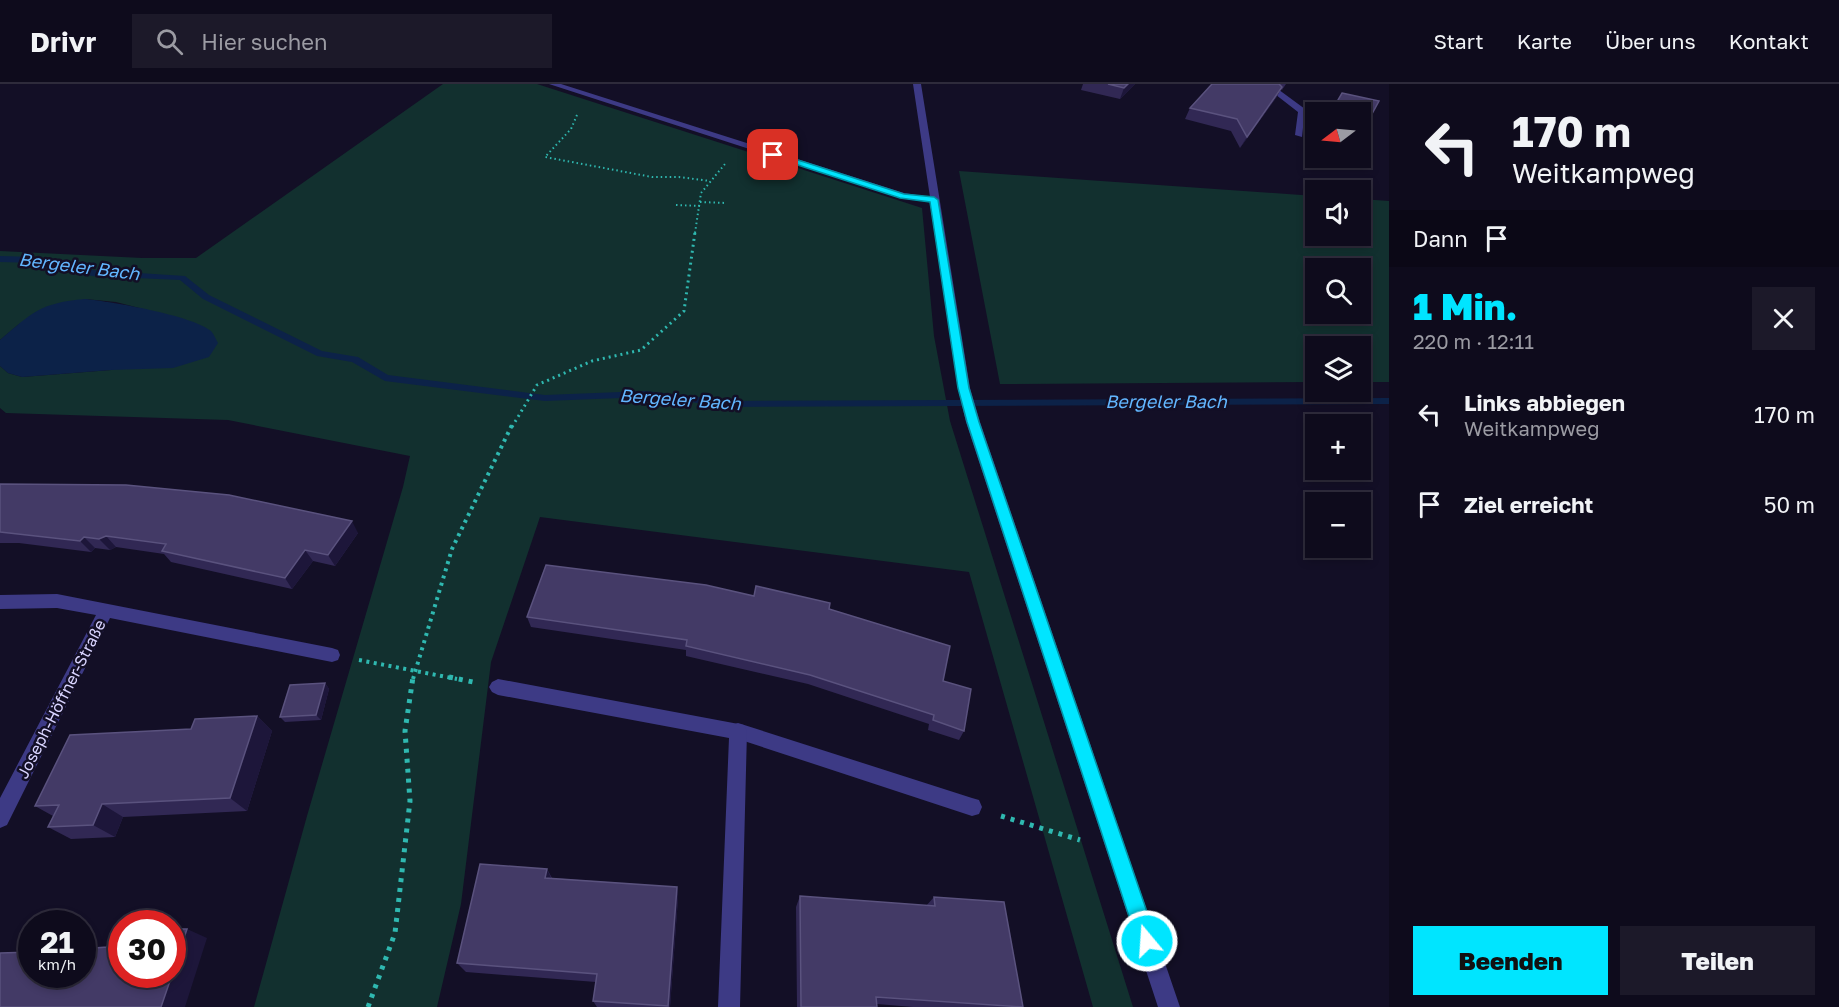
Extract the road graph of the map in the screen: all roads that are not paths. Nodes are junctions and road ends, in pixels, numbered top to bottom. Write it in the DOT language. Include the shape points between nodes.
graph roads {
  1 [pos="553,84"];
  2 [pos="917,84"];
  3 [pos="1266,84"];
  4 [pos="1299,135"];
  5 [pos="934,200"];
  6 [pos="0,602"];
  7 [pos="106,612"];
  8 [pos="332,655"];
  9 [pos="498,687"];
  10 [pos="738,731"];
  11 [pos="972,807"];
  12 [pos="0,818"];
  13 [pos="729,1007"];
  14 [pos="1169,1007"];
  1 -- 5 [label="street" via="903,196"];
  2 -- 5 [label="street"];
  3 -- 4 [label="street" via="1302,111"];
  5 -- 14 [label="street" via="973,422"];
  6 -- 7 [label="street, Joseph-Höffner-Straße" via="57,601"];
  7 -- 8 [label="street, Joseph-Höffner-Straße"];
  7 -- 12 [label="street, Joseph-Höffner-Straße"];
  9 -- 10 [label="street"];
  10 -- 11 [label="street"];
  10 -- 13 [label="street"];
}
